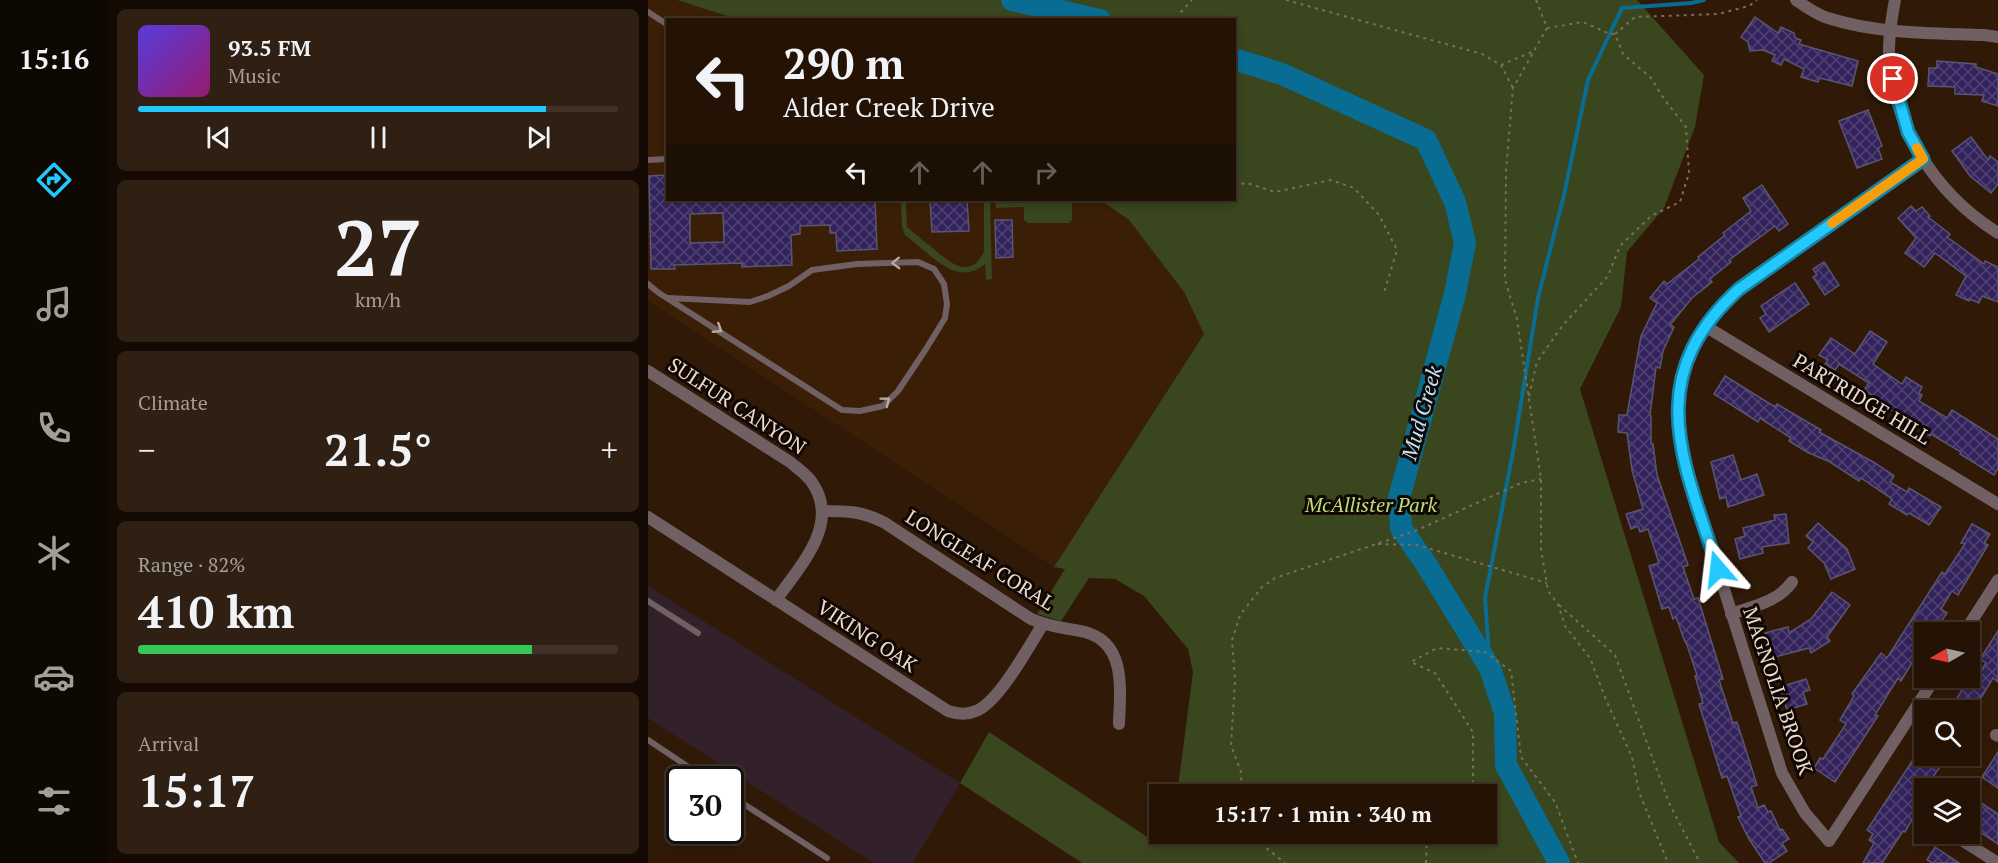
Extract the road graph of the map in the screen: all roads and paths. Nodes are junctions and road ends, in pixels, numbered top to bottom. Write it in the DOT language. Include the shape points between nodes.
graph roads {
  1 [pos="1192,0"];
  2 [pos="1286,0"];
  3 [pos="1536,0"];
  4 [pos="1757,0"];
  5 [pos="1796,0"];
  6 [pos="1895,0"];
  7 [pos="648,12"];
  8 [pos="1180,18"];
  9 [pos="666,24"];
  10 [pos="1547,28"];
  11 [pos="1891,30"];
  12 [pos="1615,34"];
  13 [pos="1998,37"];
  14 [pos="1534,51"];
  15 [pos="1501,65"];
  16 [pos="1513,88"];
  17 [pos="666,159"];
  18 [pos="1923,159"];
  19 [pos="648,160"];
  20 [pos="1236,185"];
  21 [pos="1998,233"];
  22 [pos="648,284"];
  23 [pos="1384,293"];
  24 [pos="668,298"];
  25 [pos="1705,326"];
  26 [pos="648,371"];
  27 [pos="1528,398"];
  28 [pos="1541,479"];
  29 [pos="1998,504"];
  30 [pos="822,511"];
  31 [pos="648,517"];
  32 [pos="1375,544"];
  33 [pos="1998,580"];
  34 [pos="1792,582"];
  35 [pos="1547,583"];
  36 [pos="776,600"];
  37 [pos="648,601"];
  38 [pos="1558,604"];
  39 [pos="1731,614"];
  40 [pos="1971,622"];
  41 [pos="1043,624"];
  42 [pos="698,633"];
  43 [pos="1928,688"];
  44 [pos="1119,724"];
  45 [pos="648,740"];
  46 [pos="687,766"];
  47 [pos="1240,784"];
  48 [pos="1473,784"];
  49 [pos="744,804"];
  50 [pos="1261,844"];
  51 [pos="1427,844"];
  52 [pos="1969,844"];
  53 [pos="827,858"];
  54 [pos="1285,863"];
  55 [pos="1426,863"];
  56 [pos="1578,863"];
  57 [pos="1668,863"];
  58 [pos="1700,863"];
  59 [pos="1998,863"];
  1 -- 8 [label="path"];
  2 -- 15 [label="path" via="1482,54"];
  3 -- 10 [label="path"];
  4 -- 12 [label="path" via="1718,14 1635,17"];
  5 -- 11 [label="street" via="1826,18"];
  6 -- 11 [label="street"];
  7 -- 9 [label="lane"];
  10 -- 12 [label="path" via="1582,22"];
  10 -- 14 [label="path"];
  11 -- 13 [label="street"];
  11 -- 18 [label="street" via="1889,48 1895,93 1908,132"];
  12 -- 27 [label="path" via="1623,54 1651,78 1686,127 1689,173 1680,202 1651,216 1620,246 1608,276 1550,343 1537,362"];
  14 -- 15 [label="path"];
  14 -- 16 [label="path"];
  15 -- 16 [label="path"];
  16 -- 27 [label="path" via="1506,171 1505,280 1516,319"];
  17 -- 19 [label="lane"];
  18 -- 21 [label="street" via="1962,207"];
  18 -- 25 [label="street, MAGNOLIA BROOK" via="1739,289"];
  20 -- 23 [label="path" via="1247,183 1275,192 1331,180 1354,188 1379,214 1397,250"];
  22 -- 24 [label="lane"];
  24 -- 24 [label="lane, one-way" via="842,410 860,411 883,406 898,391 945,318 947,304 944,284 934,269 918,262 812,270 789,286 750,302"];
  25 -- 29 [label="street, PARTRIDGE HILL"];
  25 -- 39 [label="street, MAGNOLIA BROOK" via="1681,382 1678,431"];
  26 -- 30 [label="street, SULFUR CANYON" via="804,473 820,496"];
  27 -- 28 [label="path"];
  28 -- 32 [label="path" via="1521,483 1415,531"];
  28 -- 35 [label="path" via="1541,549"];
  30 -- 36 [label="street, SULFUR CANYON" via="814,546"];
  30 -- 41 [label="street, LONGLEAF CORAL" via="859,512 876,519"];
  31 -- 36 [label="street, VIKING OAK"];
  32 -- 35 [label="path" via="1417,546"];
  32 -- 47 [label="path" via="1275,578 1262,587 1240,615 1232,640 1232,745 1242,775"];
  33 -- 40 [label="street"];
  34 -- 39 [label="street" via="1773,599"];
  35 -- 38 [label="path"];
  36 -- 41 [label="street, VIKING OAK" via="955,713 977,711 987,704"];
  37 -- 42 [label="lane"];
  38 -- 57 [label="path" via="1565,626 1590,658 1632,757 1639,792"];
  38 -- 58 [label="path" via="1615,655 1669,803"];
  39 -- 43 [label="street, MAGNOLIA BROOK" via="1782,772 1805,813 1829,841"];
  41 -- 44 [label="street, LONGLEAF CORAL" via="1091,634 1106,646 1120,675"];
  45 -- 46 [label="lane"];
  48 -- 56 [label="path" via="1473,732 1436,674 1411,662 1437,648 1485,652 1511,671 1521,757 1555,802"];
  49 -- 53 [label="lane"];
  50 -- 54 [label="path"];
  51 -- 55 [label="path"];
  52 -- 59 [label="street"];
}
